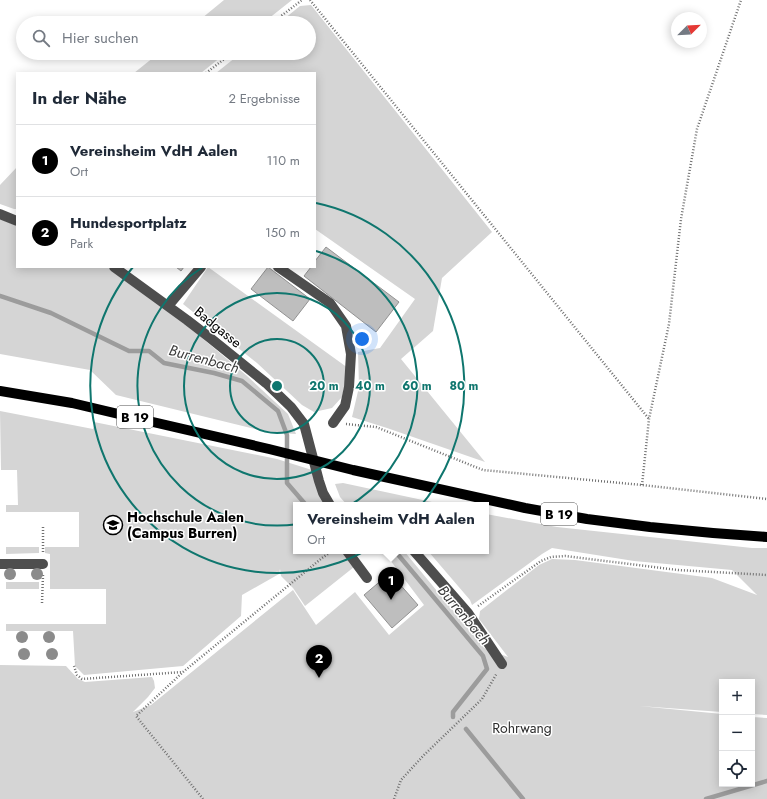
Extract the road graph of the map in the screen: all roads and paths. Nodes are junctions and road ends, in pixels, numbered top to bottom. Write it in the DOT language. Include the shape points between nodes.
graph roads {
  1 [pos="302,0"];
  2 [pos="310,0"];
  3 [pos="741,0"];
  4 [pos="281,16"];
  5 [pos="223,60"];
  6 [pos="207,72"];
  7 [pos="0,214"];
  8 [pos="16,221"];
  9 [pos="115,268"];
  10 [pos="200,268"];
  11 [pos="279,268"];
  12 [pos="168,306"];
  13 [pos="0,391"];
  14 [pos="649,419"];
  15 [pos="333,423"];
  16 [pos="642,485"];
  17 [pos="767,500"];
  18 [pos="328,502"];
  19 [pos="767,537"];
  20 [pos="328,554"];
  21 [pos="349,554"];
  22 [pos="417,554"];
  23 [pos="0,564"];
  24 [pos="43,564"];
  25 [pos="767,576"];
  26 [pos="367,578"];
  27 [pos="468,614"];
  28 [pos="502,664"];
  29 [pos="74,666"];
  30 [pos="183,672"];
  31 [pos="203,799"];
  32 [pos="394,799"];
  1 -- 4 [label="path"];
  2 -- 14 [label="path"];
  3 -- 14 [label="path" via="697,129 681,219 669,324"];
  5 -- 6 [label="path"];
  7 -- 8 [label="lane"];
  9 -- 12 [label="lane, Badgasse"];
  10 -- 12 [label="lane"];
  11 -- 15 [label="lane" via="330,303 346,326 352,354 349,387 345,406"];
  12 -- 18 [label="lane, Badgasse" via="266,384 300,418 304,424 323,493"];
  13 -- 19 [label="main road, B 19" via="72,403 525,508 650,527"];
  14 -- 16 [label="path"];
  15 -- 16 [label="path" via="376,427 483,470"];
  16 -- 17 [label="path"];
  20 -- 30 [label="path"];
  21 -- 26 [label="lane"];
  22 -- 27 [label="lane"];
  23 -- 24 [label="lane"];
  25 -- 27 [label="path" via="678,570 565,556 550,557"];
  27 -- 28 [label="lane"];
  28 -- 32 [label="path" via="482,699 401,780"];
  29 -- 30 [label="path" via="77,675 82,679"];
  30 -- 31 [label="path" via="136,716"];
}
